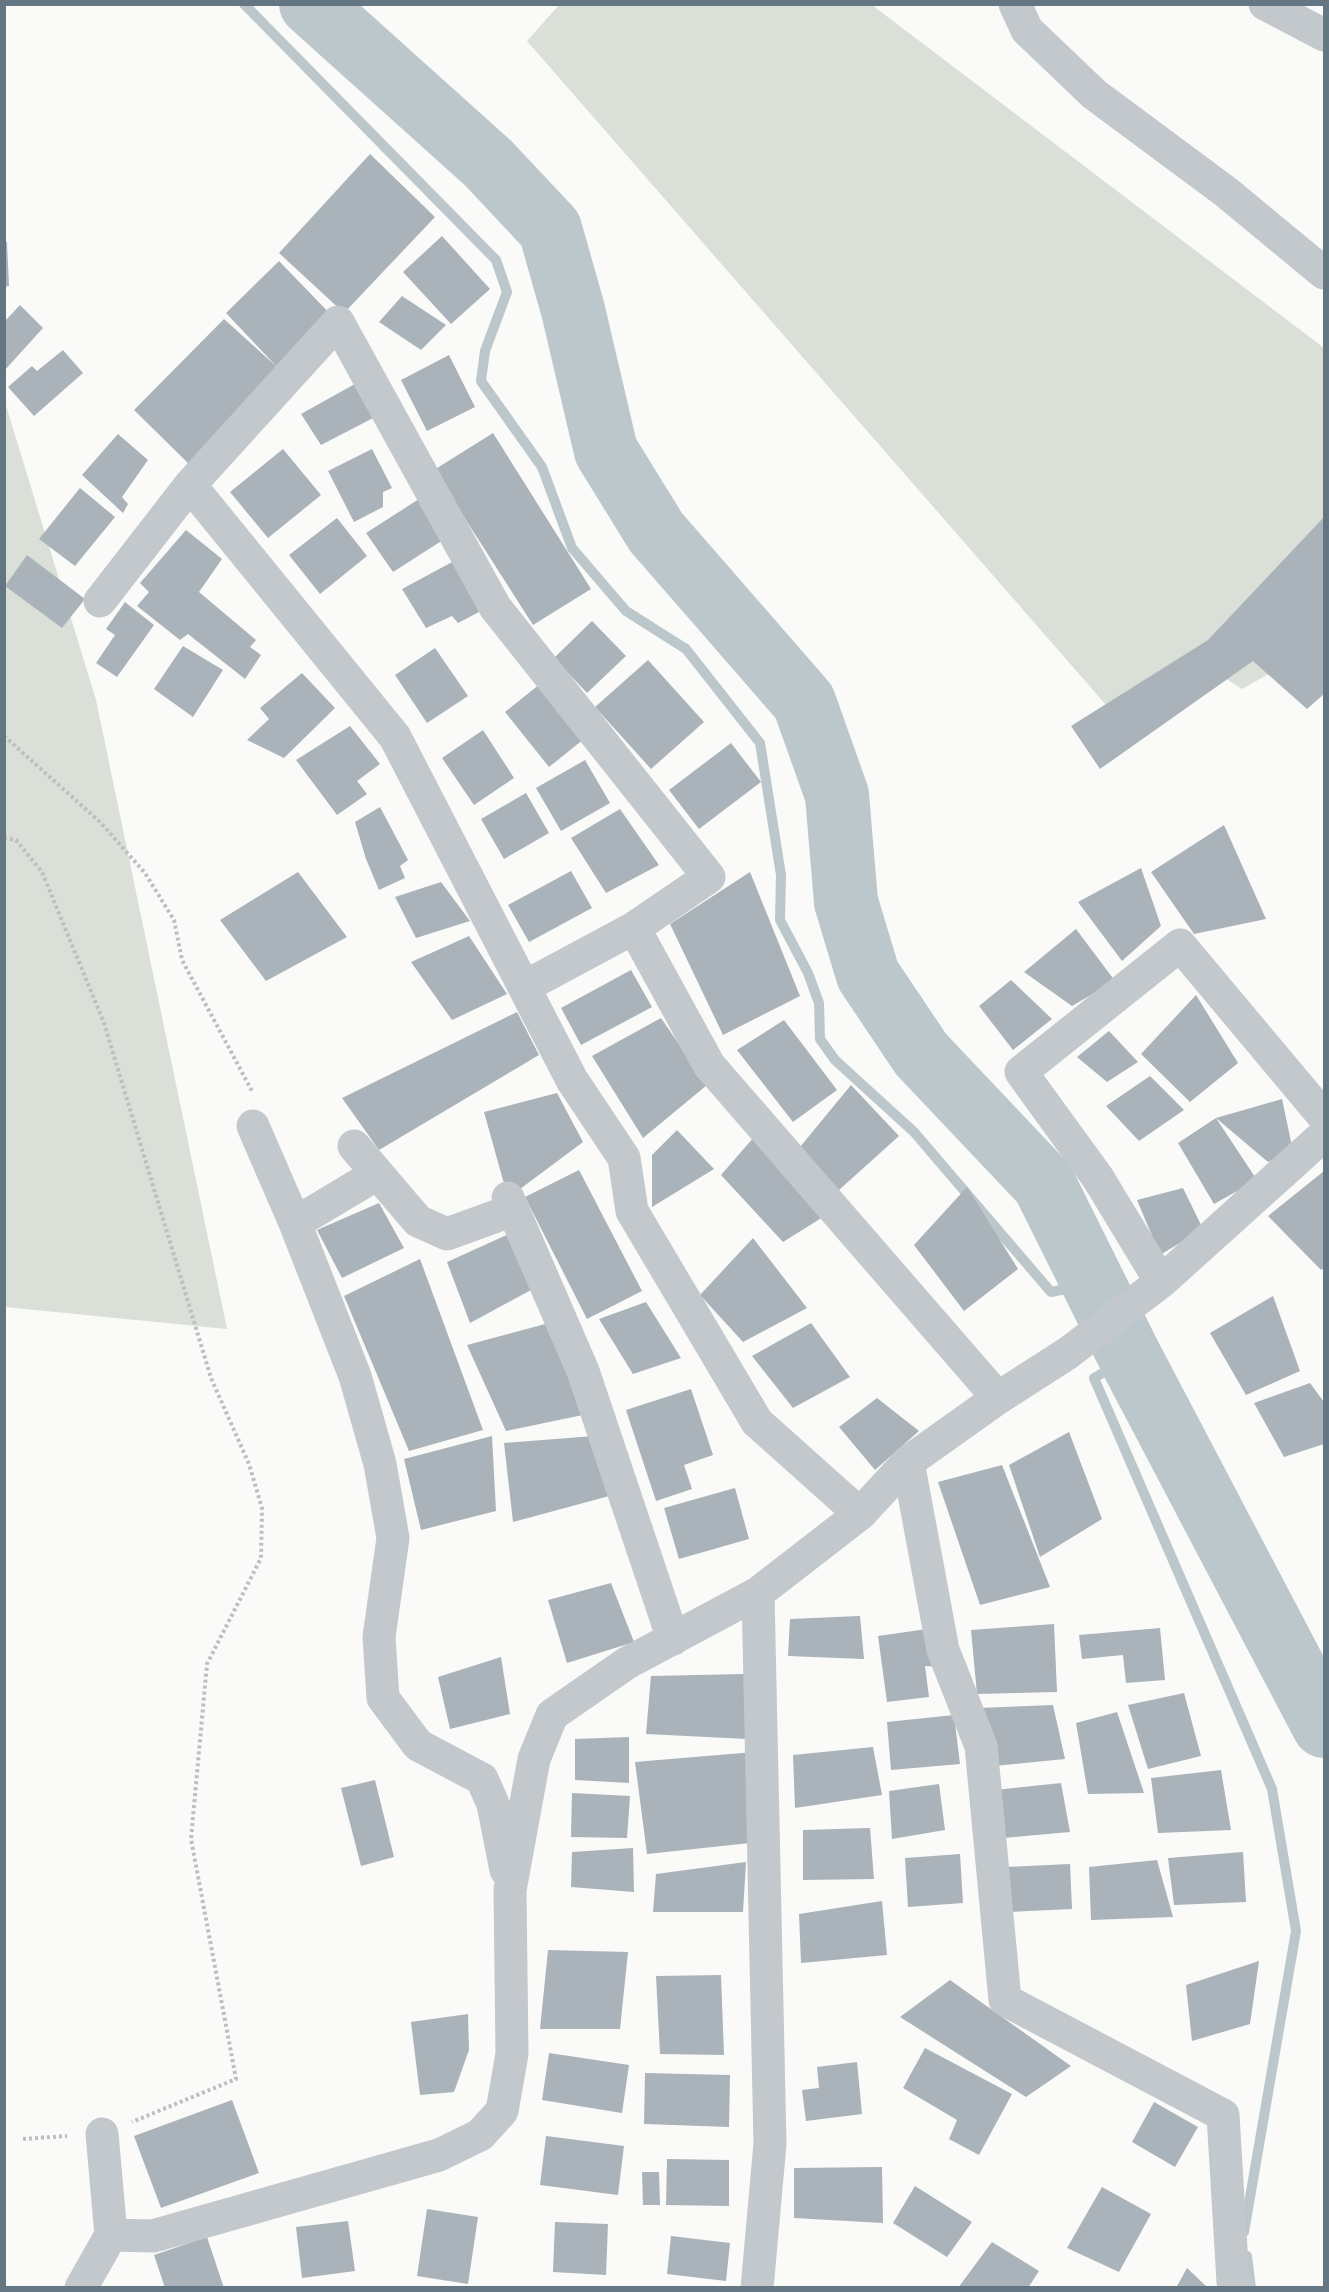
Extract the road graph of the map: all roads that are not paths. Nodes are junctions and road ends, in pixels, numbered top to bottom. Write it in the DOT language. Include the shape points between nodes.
graph roads {
  1 [pos="1015,4"];
  2 [pos="1265,4"];
  3 [pos="1324,35"];
  4 [pos="1324,273"];
  5 [pos="189,486"];
  6 [pos="100,601"];
  7 [pos="634,928"];
  8 [pos="524,987"];
  9 [pos="1324,1117"];
  10 [pos="253,1126"];
  11 [pos="1324,1135"];
  12 [pos="354,1146"];
  13 [pos="377,1174"];
  14 [pos="295,1223"];
  15 [pos="1158,1284"];
  16 [pos="998,1398"];
  17 [pos="909,1462"];
  18 [pos="860,1514"];
  19 [pos="758,1593"];
  20 [pos="673,1639"];
  21 [pos="510,1890"];
  22 [pos="102,2134"];
  23 [pos="111,2235"];
  24 [pos="81,2288"];
  25 [pos="757,2288"];
  26 [pos="1236,2288"];
  1 -- 4 [label="street" via="1027,30 1094,94 1226,192"];
  2 -- 3 [label="street"];
  5 -- 6 [label="street"];
  5 -- 7 [label="street" via="338,322 495,607 709,877"];
  5 -- 8 [label="street" via="395,737"];
  7 -- 8 [label="street"];
  7 -- 16 [label="street" via="709,1065"];
  8 -- 18 [label="street" via="572,1080 624,1158 632,1211 757,1422"];
  9 -- 15 [label="street" via="1180,945 1021,1072 1098,1178"];
  10 -- 14 [label="street"];
  11 -- 15 [label="street"];
  12 -- 13 [label="street"];
  13 -- 14 [label="street"];
  13 -- 20 [label="street" via="418,1221 447,1234 510,1204 583,1371"];
  14 -- 21 [label="street" via="355,1376 393,1538 379,1637 383,1698 418,1745 482,1779 493,1804"];
  15 -- 16 [label="street" via="1068,1353"];
  16 -- 17 [label="street"];
  17 -- 18 [label="street"];
  17 -- 26 [label="street" via="943,1650 981,1746 1005,2001 1223,2115"];
  18 -- 19 [label="street"];
  19 -- 20 [label="street"];
  19 -- 25 [label="street" via="770,2144"];
  20 -- 21 [label="street" via="627,1663 552,1715 534,1759"];
  21 -- 23 [label="street" via="512,2054 502,2111 480,2134 439,2155 153,2236"];
  22 -- 23 [label="street"];
  23 -- 24 [label="street"];
}
